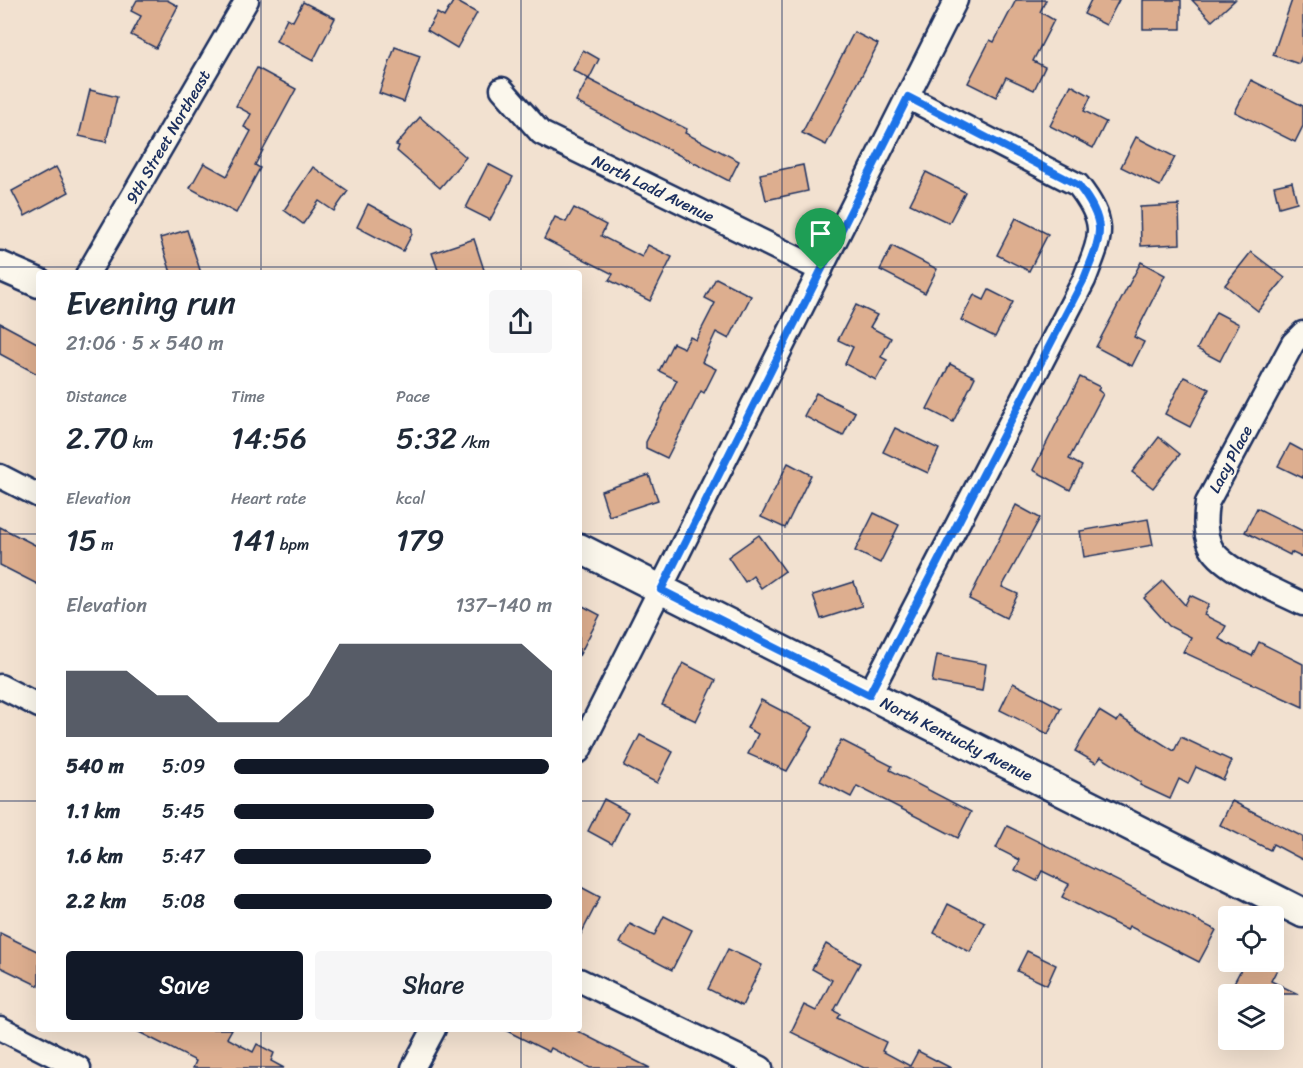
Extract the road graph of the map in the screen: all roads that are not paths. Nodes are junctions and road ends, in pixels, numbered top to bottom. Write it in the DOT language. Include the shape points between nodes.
graph roads {
  1 [pos="247,0"];
  2 [pos="956,0"];
  3 [pos="502,89"];
  4 [pos="908,97"];
  5 [pos="0,266"];
  6 [pos="90,270"];
  7 [pos="821,270"];
  8 [pos="36,283"];
  9 [pos="1298,338"];
  10 [pos="0,476"];
  11 [pos="36,494"];
  12 [pos="582,550"];
  13 [pos="661,590"];
  14 [pos="1303,604"];
  15 [pos="0,686"];
  16 [pos="869,695"];
  17 [pos="36,704"];
  18 [pos="582,745"];
  19 [pos="1303,913"];
  20 [pos="582,981"];
  21 [pos="0,1028"];
  22 [pos="432,1032"];
  23 [pos="79,1068"];
  24 [pos="413,1068"];
  25 [pos="761,1068"];
  1 -- 6 [label="street, 9th Street Northeast"];
  2 -- 4 [label="street"];
  3 -- 7 [label="street, North Ladd Avenue" via="541,133"];
  4 -- 7 [label="street"];
  4 -- 16 [label="street" via="1078,185 1093,205 1101,236 1084,279"];
  5 -- 8 [label="main road"];
  7 -- 13 [label="street"];
  9 -- 14 [label="street, Lacy Place" via="1207,503 1204,522 1210,547 1230,566"];
  10 -- 11 [label="street"];
  12 -- 13 [label="main road, North Kentucky Avenue"];
  13 -- 16 [label="main road, North Kentucky Avenue"];
  13 -- 18 [label="street"];
  15 -- 17 [label="street"];
  16 -- 19 [label="main road, North Kentucky Avenue"];
  20 -- 25 [label="street"];
  21 -- 23 [label="street"];
  22 -- 24 [label="street"];
}
